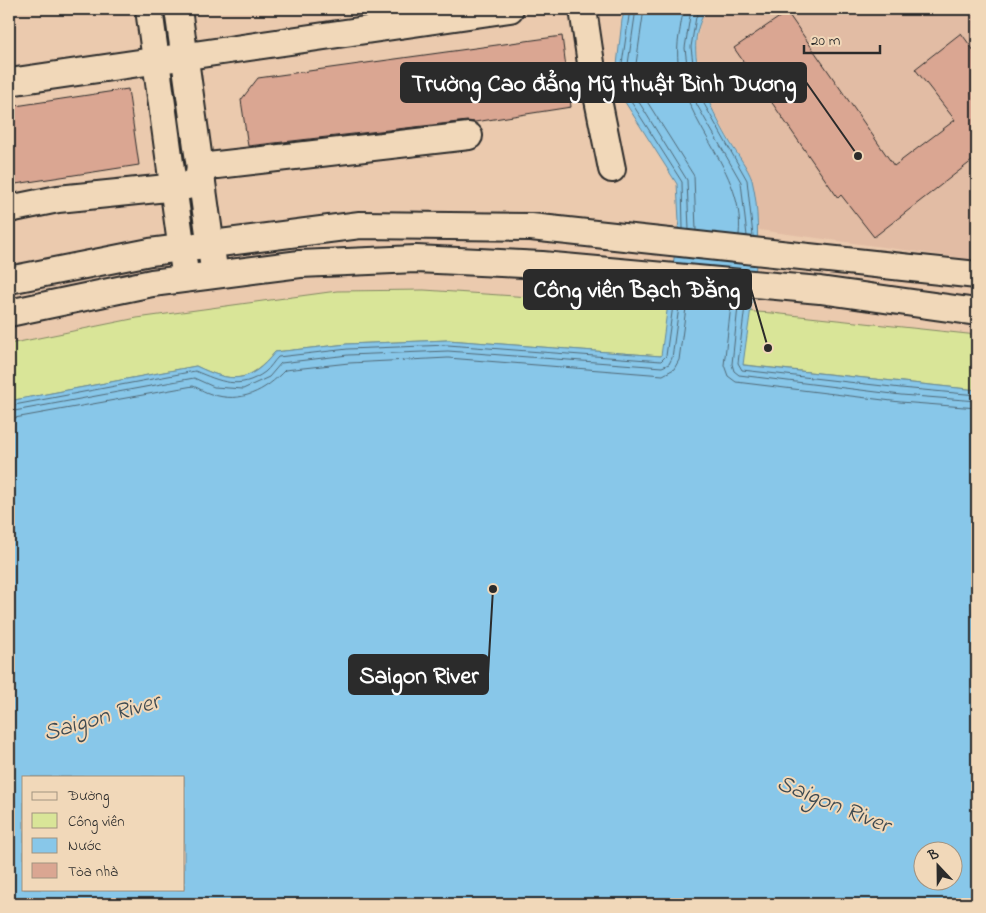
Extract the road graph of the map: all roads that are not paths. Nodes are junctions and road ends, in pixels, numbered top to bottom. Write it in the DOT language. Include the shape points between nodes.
graph roads {
  1 [pos="149,9"];
  2 [pos="178,9"];
  3 [pos="510,9"];
  4 [pos="583,9"];
  5 [pos="184,56"];
  6 [pos="156,60"];
  7 [pos="9,82"];
  8 [pos="469,136"];
  9 [pos="200,167"];
  10 [pos="612,169"];
  11 [pos="174,187"];
  12 [pos="9,208"];
  13 [pos="210,244"];
  14 [pos="182,248"];
  15 [pos="214,275"];
  16 [pos="977,275"];
  17 [pos="186,279"];
  18 [pos="9,280"];
  19 [pos="977,312"];
  20 [pos="9,313"];
  1 -- 6 [label="street"];
  2 -- 5 [label="street"];
  3 -- 5 [label="street"];
  4 -- 10 [label="street"];
  5 -- 6 [label="street"];
  5 -- 9 [label="street"];
  6 -- 7 [label="street"];
  6 -- 11 [label="street"];
  8 -- 9 [label="street"];
  9 -- 11 [label="street" via="200,176 193,184"];
  9 -- 13 [label="street"];
  11 -- 12 [label="street" via="58,199"];
  11 -- 14 [label="street"];
  13 -- 14 [label="street"];
  13 -- 15 [label="street"];
  13 -- 16 [label="street" via="360,225 531,227"];
  14 -- 17 [label="street"];
  14 -- 18 [label="street"];
  15 -- 17 [label="street"];
  15 -- 19 [label="street" via="300,264 416,259 533,264 820,290"];
  17 -- 20 [label="street"];
}
